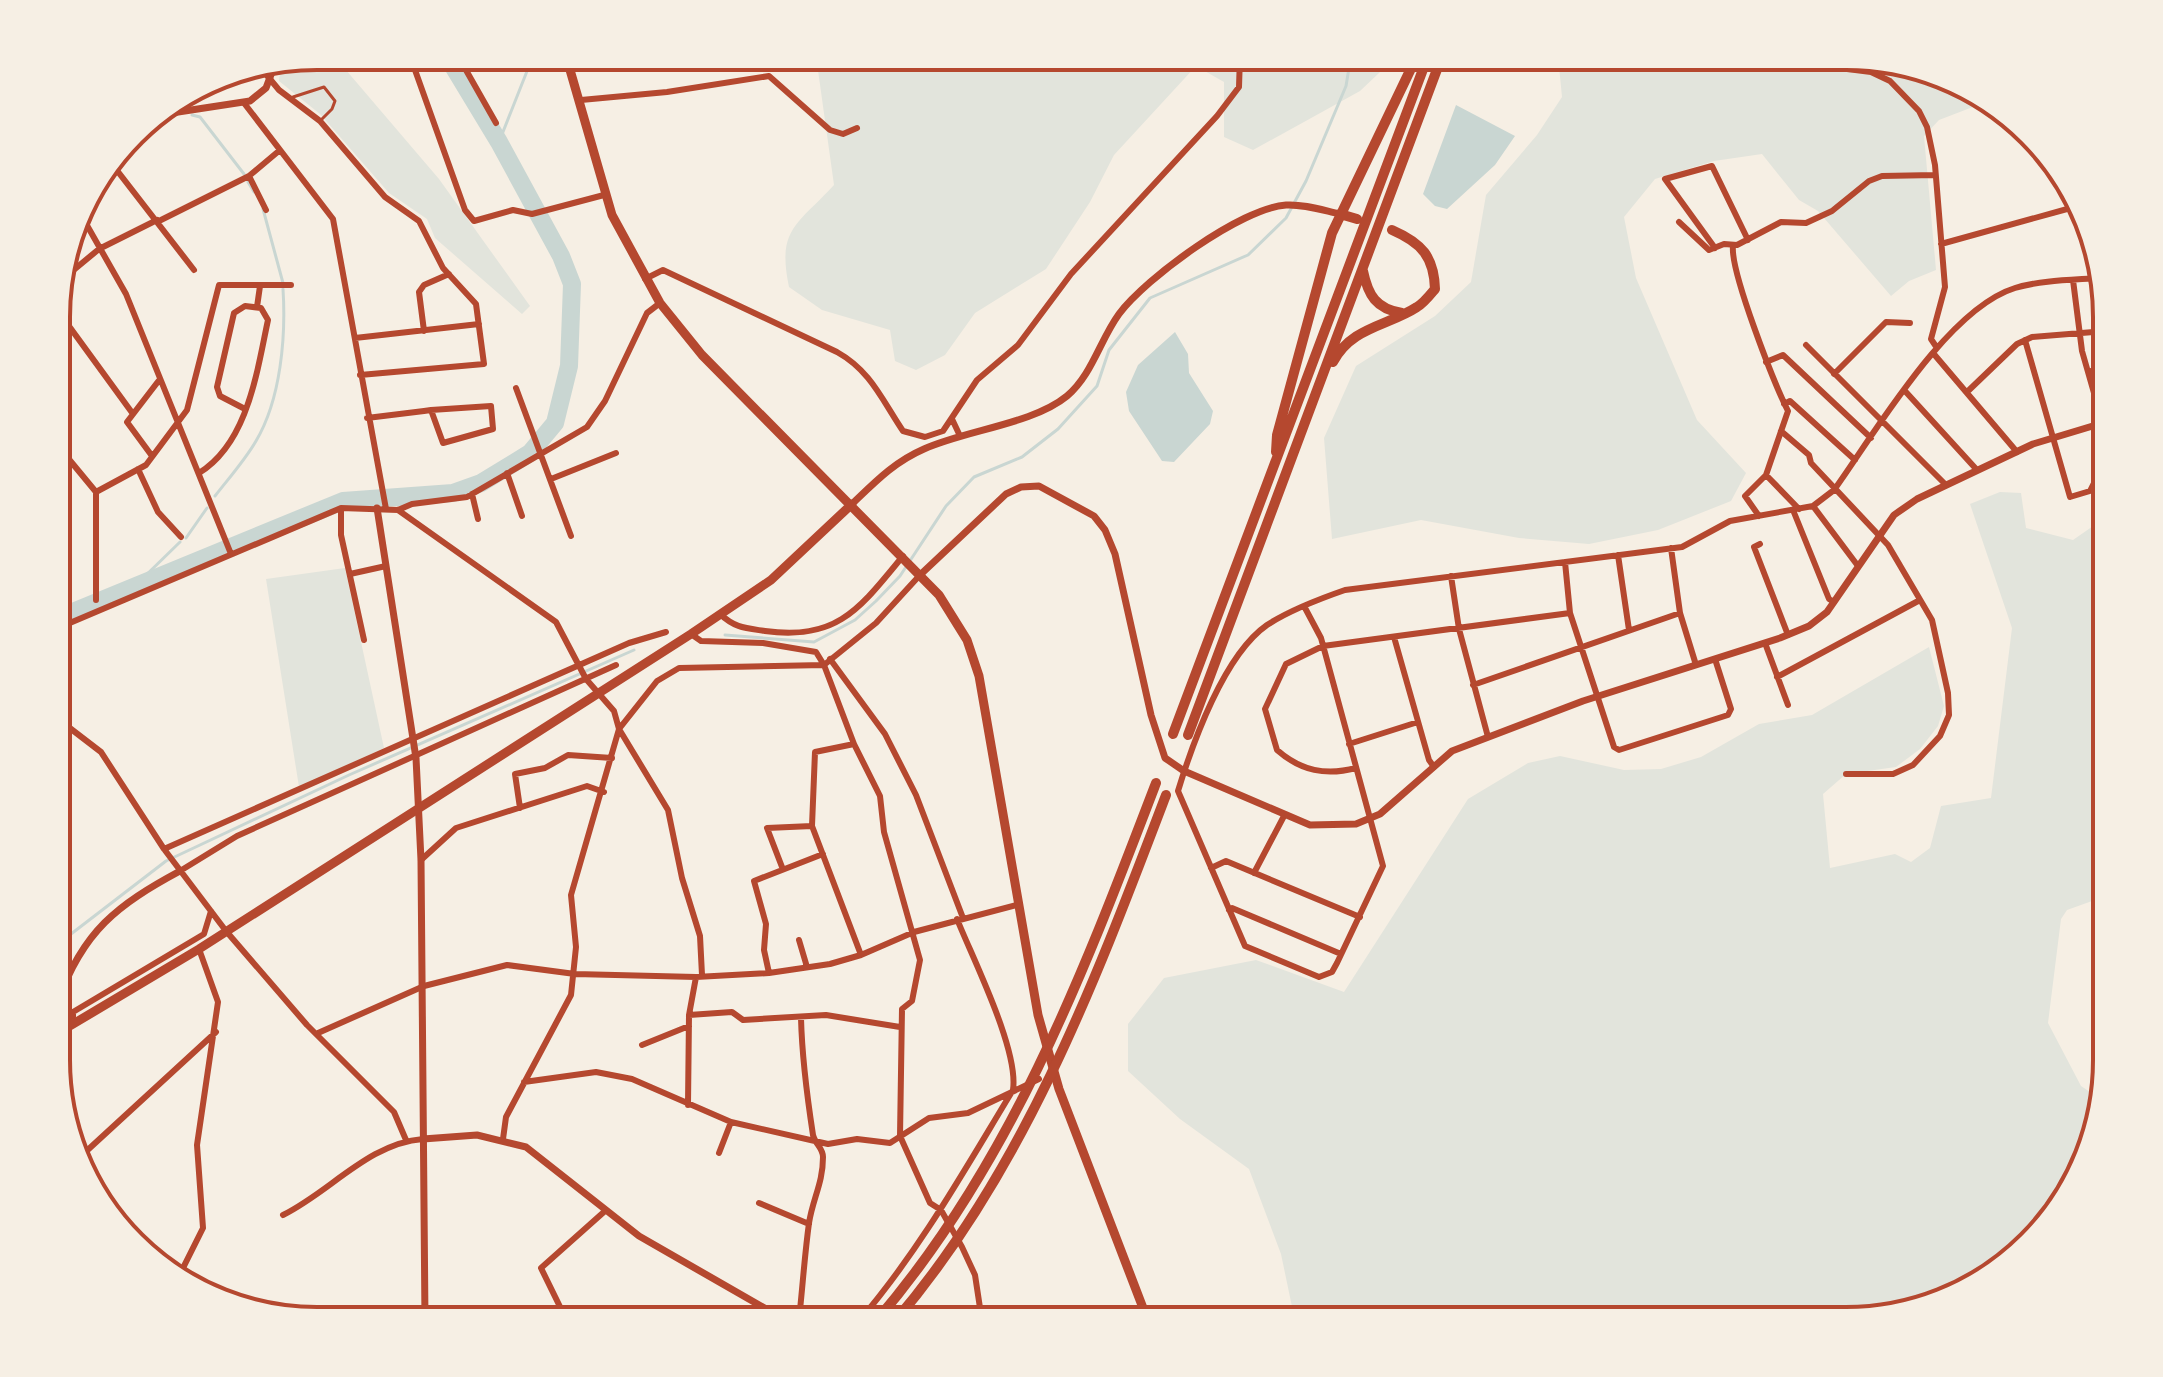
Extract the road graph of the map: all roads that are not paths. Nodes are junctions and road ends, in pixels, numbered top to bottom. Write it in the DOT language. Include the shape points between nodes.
graph roads {
  1 [pos="415,70"];
  2 [pos="466,70"];
  3 [pos="571,70"];
  4 [pos="1240,70"];
  5 [pos="1410,70"];
  6 [pos="1423,70"];
  7 [pos="1437,70"];
  8 [pos="1858,71"];
  9 [pos="272,74"];
  10 [pos="266,76"];
  11 [pos="270,81"];
  12 [pos="289,99"];
  13 [pos="581,100"];
  14 [pos="244,103"];
  15 [pos="181,112"];
  16 [pos="320,121"];
  17 [pos="496,123"];
  18 [pos="857,128"];
  19 [pos="280,150"];
  20 [pos="118,171"];
  21 [pos="1935,175"];
  22 [pos="249,176"];
  23 [pos="604,195"];
  24 [pos="2067,209"];
  25 [pos="266,210"];
  26 [pos="1340,214"];
  27 [pos="1357,219"];
  28 [pos="158,220"];
  29 [pos="1679,222"];
  30 [pos="87,227"];
  31 [pos="1392,230"];
  32 [pos="1748,240"];
  33 [pos="1941,244"];
  34 [pos="1733,246"];
  35 [pos="1715,248"];
  36 [pos="99,249"];
  37 [pos="75,269"];
  38 [pos="194,270"];
  39 [pos="1363,270"];
  40 [pos="449,274"];
  41 [pos="645,279"];
  42 [pos="2089,279"];
  43 [pos="2073,280"];
  44 [pos="291,285"];
  45 [pos="260,286"];
  46 [pos="660,303"];
  47 [pos="257,307"];
  48 [pos="1404,313"];
  49 [pos="1910,323"];
  50 [pos="479,324"];
  51 [pos="70,327"];
  52 [pos="424,331"];
  53 [pos="2092,332"];
  54 [pos="2078,333"];
  55 [pos="355,338"];
  56 [pos="2025,340"];
  57 [pos="1806,345"];
  58 [pos="1935,351"];
  59 [pos="1766,362"];
  60 [pos="2092,371"];
  61 [pos="2088,372"];
  62 [pos="1834,374"];
  63 [pos="360,375"];
  64 [pos="160,378"];
  65 [pos="2092,385"];
  66 [pos="516,388"];
  67 [pos="1905,391"];
  68 [pos="1967,392"];
  69 [pos="1784,404"];
  70 [pos="245,409"];
  71 [pos="431,410"];
  72 [pos="133,414"];
  73 [pos="1307,414"];
  74 [pos="367,418"];
  75 [pos="952,419"];
  76 [pos="178,422"];
  77 [pos="1882,423"];
  78 [pos="2092,427"];
  79 [pos="1781,431"];
  80 [pos="960,436"];
  81 [pos="1871,438"];
  82 [pos="2052,439"];
  83 [pos="2017,452"];
  84 [pos="542,453"];
  85 [pos="616,453"];
  86 [pos="152,456"];
  87 [pos="1855,460"];
  88 [pos="70,461"];
  89 [pos="1276,462"];
  90 [pos="138,469"];
  91 [pos="1977,470"];
  92 [pos="199,473"];
  93 [pos="507,473"];
  94 [pos="1766,475"];
  95 [pos="551,479"];
  96 [pos="1946,485"];
  97 [pos="1836,487"];
  98 [pos="2092,487"];
  99 [pos="96,492"];
  100 [pos="472,494"];
  101 [pos="852,504"];
  102 [pos="1813,506"];
  103 [pos="341,508"];
  104 [pos="382,508"];
  105 [pos="398,510"];
  106 [pos="1796,510"];
  107 [pos="522,516"];
  108 [pos="1759,516"];
  109 [pos="478,519"];
  110 [pos="571,536"];
  111 [pos="181,537"];
  112 [pos="1878,537"];
  113 [pos="1760,544"];
  114 [pos="1671,548"];
  115 [pos="231,554"];
  116 [pos="1618,555"];
  117 [pos="904,557"];
  118 [pos="1565,562"];
  119 [pos="386,566"];
  120 [pos="1858,566"];
  121 [pos="350,574"];
  122 [pos="920,575"];
  123 [pos="1451,576"];
  124 [pos="96,600"];
  125 [pos="1920,600"];
  126 [pos="1834,602"];
  127 [pos="1304,606"];
  128 [pos="1570,613"];
  129 [pos="1680,613"];
  130 [pos="720,614"];
  131 [pos="70,623"];
  132 [pos="1459,629"];
  133 [pos="1629,630"];
  134 [pos="666,632"];
  135 [pos="691,634"];
  136 [pos="1788,635"];
  137 [pos="1394,637"];
  138 [pos="364,640"];
  139 [pos="1765,643"];
  140 [pos="1323,646"];
  141 [pos="1581,647"];
  142 [pos="1715,659"];
  143 [pos="827,662"];
  144 [pos="616,665"];
  145 [pos="1696,665"];
  146 [pos="579,666"];
  147 [pos="1777,677"];
  148 [pos="586,679"];
  149 [pos="1473,685"];
  150 [pos="600,692"];
  151 [pos="1598,696"];
  152 [pos="1788,705"];
  153 [pos="1418,722"];
  154 [pos="70,728"];
  155 [pos="619,729"];
  156 [pos="1173,734"];
  157 [pos="1188,735"];
  158 [pos="1488,737"];
  159 [pos="415,741"];
  160 [pos="854,744"];
  161 [pos="1349,744"];
  162 [pos="416,758"];
  163 [pos="612,758"];
  164 [pos="1434,767"];
  165 [pos="1356,768"];
  166 [pos="1184,771"];
  167 [pos="1846,774"];
  168 [pos="1156,783"];
  169 [pos="604,792"];
  170 [pos="1166,795"];
  171 [pos="418,807"];
  172 [pos="520,808"];
  173 [pos="1284,816"];
  174 [pos="1370,819"];
  175 [pos="812,826"];
  176 [pos="165,850"];
  177 [pos="823,854"];
  178 [pos="421,860"];
  179 [pos="782,867"];
  180 [pos="178,868"];
  181 [pos="1211,868"];
  182 [pos="1254,873"];
  183 [pos="1020,904"];
  184 [pos="1229,910"];
  185 [pos="211,911"];
  186 [pos="1360,917"];
  187 [pos="960,918"];
  188 [pos="226,931"];
  189 [pos="914,932"];
  190 [pos="799,940"];
  191 [pos="199,949"];
  192 [pos="1341,954"];
  193 [pos="861,955"];
  194 [pos="807,967"];
  195 [pos="769,973"];
  196 [pos="70,974"];
  197 [pos="575,974"];
  198 [pos="699,976"];
  199 [pos="421,987"];
  200 [pos="689,1015"];
  201 [pos="73,1017"];
  202 [pos="801,1018"];
  203 [pos="70,1026"];
  204 [pos="689,1026"];
  205 [pos="900,1027"];
  206 [pos="216,1032"];
  207 [pos="318,1033"];
  208 [pos="642,1045"];
  209 [pos="1039,1079"];
  210 [pos="523,1082"];
  211 [pos="1013,1090"];
  212 [pos="688,1105"];
  213 [pos="731,1122"];
  214 [pos="900,1136"];
  215 [pos="423,1139"];
  216 [pos="503,1139"];
  217 [pos="406,1140"];
  218 [pos="814,1140"];
  219 [pos="87,1150"];
  220 [pos="719,1153"];
  221 [pos="759,1203"];
  222 [pos="941,1210"];
  223 [pos="605,1211"];
  224 [pos="283,1215"];
  225 [pos="809,1224"];
  226 [pos="182,1266"];
  227 [pos="1142,1306"];
  228 [pos="425,1307"];
  229 [pos="560,1307"];
  230 [pos="763,1307"];
  231 [pos="800,1307"];
  232 [pos="871,1307"];
  233 [pos="888,1307"];
  234 [pos="906,1307"];
  235 [pos="980,1307"];
  1 -- 23 [label="street" via="465,210 474,221 513,210 532,214"];
  2 -- 17 [label="street"];
  3 -- 13 [label="main road"];
  4 -- 75 [label="street" via="1239,87 1217,116 1071,274 1018,345 977,380"];
  5 -- 26 [label="highway"];
  6 -- 89 [label="highway"];
  7 -- 39 [label="highway"];
  8 -- 21 [label="street" via="1890,81 1919,111"];
  9 -- 11 [label="street"];
  10 -- 11 [label="street"];
  11 -- 12 [label="street"];
  11 -- 14 [label="street"];
  12 -- 16 [label="street"];
  12 -- 16 [label="lane" via="324,87 335,101"];
  13 -- 18 [label="street" via="769,76 830,130 843,134"];
  13 -- 23 [label="main road"];
  14 -- 15 [label="street"];
  14 -- 19 [label="street"];
  16 -- 40 [label="street" via="385,197 419,221"];
  19 -- 22 [label="street"];
  19 -- 55 [label="street" via="333,219"];
  20 -- 28 [label="street"];
  21 -- 32 [label="street" via="1882,176 1832,211 1806,223 1781,222"];
  21 -- 33 [label="street"];
  22 -- 25 [label="street"];
  22 -- 28 [label="street"];
  23 -- 41 [label="main road"];
  24 -- 33 [label="street"];
  26 -- 27 [label="highway"];
  26 -- 80 [label="street" via="1283,205 1250,215 1141,289 1118,315 1083,379 1066,397"];
  26 -- 89 [label="highway" via="1277,435"];
  28 -- 36 [label="street"];
  28 -- 38 [label="street"];
  29 -- 35 [label="street" via="1709,250"];
  30 -- 36 [label="street"];
  31 -- 48 [label="highway" via="1427,251 1435,271 1435,289"];
  32 -- 34 [label="street"];
  32 -- 35 [label="street" via="1712,166 1665,179"];
  33 -- 58 [label="street" via="1945,287 1931,339"];
  34 -- 35 [label="street"];
  34 -- 59 [label="street"];
  36 -- 37 [label="street"];
  36 -- 64 [label="street" via="126,294"];
  39 -- 48 [label="highway" via="1375,302"];
  39 -- 73 [label="highway"];
  40 -- 50 [label="street" via="476,304"];
  40 -- 52 [label="street" via="419,292"];
  41 -- 46 [label="main road"];
  41 -- 75 [label="street" via="663,270 857,363 910,435 939,433"];
  42 -- 43 [label="street"];
  43 -- 54 [label="street"];
  43 -- 58 [label="street" via="2016,287 1996,296"];
  44 -- 45 [label="street"];
  45 -- 47 [label="street"];
  45 -- 76 [label="street" via="219,285 187,410"];
  46 -- 84 [label="street" via="647,313 587,427"];
  46 -- 101 [label="main road" via="702,355"];
  47 -- 70 [label="street" via="268,320"];
  47 -- 70 [label="street" via="234,313 217,387 220,396"];
  48 -- 73 [label="highway" via="1383,320 1340,349"];
  49 -- 62 [label="street" via="1886,322"];
  50 -- 52 [label="street"];
  50 -- 63 [label="street" via="484,364"];
  51 -- 72 [label="street"];
  52 -- 55 [label="street"];
  53 -- 54 [label="street"];
  54 -- 56 [label="street"];
  54 -- 61 [label="street"];
  55 -- 63 [label="street"];
  56 -- 68 [label="street"];
  56 -- 82 [label="street"];
  57 -- 62 [label="street"];
  58 -- 67 [label="street"];
  58 -- 68 [label="street"];
  59 -- 69 [label="street"];
  59 -- 81 [label="street" via="1783,355"];
  60 -- 61 [label="street"];
  61 -- 65 [label="street"];
  62 -- 77 [label="street"];
  63 -- 74 [label="street"];
  64 -- 72 [label="street"];
  64 -- 76 [label="street"];
  66 -- 84 [label="street" via="531,438"];
  67 -- 77 [label="street"];
  67 -- 91 [label="street"];
  68 -- 83 [label="street"];
  69 -- 79 [label="street" via="1788,411"];
  69 -- 87 [label="street" via="1790,401"];
  70 -- 92 [label="street" via="215,463"];
  71 -- 71 [label="street" via="491,406 493,429 443,443"];
  71 -- 74 [label="street"];
  72 -- 86 [label="street" via="127,422"];
  73 -- 157 [label="highway"];
  74 -- 104 [label="street"];
  75 -- 80 [label="street"];
  76 -- 86 [label="street"];
  76 -- 92 [label="street"];
  77 -- 81 [label="street"];
  77 -- 96 [label="street"];
  78 -- 82 [label="street"];
  79 -- 94 [label="street"];
  79 -- 97 [label="street"];
  80 -- 101 [label="street" via="890,467"];
  81 -- 87 [label="street"];
  82 -- 83 [label="street"];
  82 -- 98 [label="street" via="2070,497"];
  83 -- 91 [label="street"];
  84 -- 93 [label="street"];
  84 -- 95 [label="street"];
  85 -- 95 [label="street"];
  86 -- 90 [label="street"];
  87 -- 97 [label="street"];
  88 -- 99 [label="street"];
  89 -- 156 [label="highway"];
  90 -- 99 [label="street"];
  90 -- 111 [label="street" via="158,512"];
  91 -- 96 [label="street"];
  92 -- 115 [label="street"];
  93 -- 100 [label="street"];
  93 -- 107 [label="street"];
  94 -- 106 [label="street"];
  94 -- 108 [label="street" via="1745,496"];
  95 -- 110 [label="street"];
  96 -- 112 [label="street" via="1894,515"];
  97 -- 102 [label="street"];
  97 -- 112 [label="street"];
  99 -- 124 [label="street"];
  100 -- 105 [label="street"];
  100 -- 109 [label="street"];
  101 -- 117 [label="main road"];
  101 -- 130 [label="main road" via="771,580"];
  102 -- 106 [label="street"];
  102 -- 120 [label="street"];
  103 -- 104 [label="street"];
  103 -- 115 [label="street"];
  103 -- 121 [label="street"];
  104 -- 105 [label="street"];
  104 -- 119 [label="street"];
  105 -- 146 [label="street" via="556,622"];
  106 -- 108 [label="street"];
  106 -- 126 [label="street"];
  108 -- 114 [label="street" via="1730,521"];
  112 -- 120 [label="street"];
  112 -- 125 [label="street"];
  113 -- 136 [label="street" via="1754,547"];
  114 -- 116 [label="street"];
  114 -- 129 [label="street"];
  115 -- 131 [label="street"];
  116 -- 118 [label="street"];
  116 -- 133 [label="street"];
  117 -- 122 [label="main road"];
  117 -- 130 [label="street" via="862,604 820,630 794,636 734,627"];
  118 -- 123 [label="street"];
  118 -- 128 [label="street"];
  119 -- 121 [label="street"];
  119 -- 159 [label="street"];
  120 -- 126 [label="street"];
  121 -- 138 [label="street"];
  122 -- 143 [label="street" via="876,623"];
  122 -- 166 [label="street" via="1006,494 1021,487 1039,486 1094,516 1115,554 1165,758"];
  122 -- 183 [label="main road" via="956,621 979,676"];
  123 -- 127 [label="street" via="1345,590"];
  123 -- 132 [label="street"];
  125 -- 147 [label="street"];
  125 -- 167 [label="street" via="1932,620 1949,715 1940,736 1913,765 1893,774"];
  126 -- 136 [label="street" via="1809,626"];
  127 -- 140 [label="street"];
  127 -- 166 [label="street" via="1249,640 1232,665"];
  128 -- 132 [label="street"];
  128 -- 141 [label="street"];
  129 -- 133 [label="street"];
  129 -- 145 [label="street"];
  130 -- 135 [label="main road"];
  132 -- 137 [label="street"];
  132 -- 149 [label="street"];
  133 -- 141 [label="street"];
  134 -- 146 [label="street"];
  135 -- 143 [label="street" via="701,641 816,652"];
  135 -- 150 [label="main road"];
  136 -- 139 [label="street"];
  137 -- 140 [label="street"];
  137 -- 153 [label="street"];
  139 -- 142 [label="street"];
  139 -- 147 [label="street"];
  140 -- 161 [label="street"];
  140 -- 165 [label="street" via="1286,664 1269,696 1266,720 1285,758 1326,774"];
  141 -- 149 [label="street"];
  141 -- 151 [label="street"];
  142 -- 145 [label="street"];
  142 -- 151 [label="street" via="1731,709 1728,715 1619,750"];
  143 -- 155 [label="street" via="679,668 657,681"];
  143 -- 160 [label="street"];
  143 -- 187 [label="street" via="885,734 934,835"];
  144 -- 148 [label="street"];
  145 -- 151 [label="street"];
  146 -- 148 [label="street"];
  146 -- 159 [label="street"];
  147 -- 152 [label="street"];
  148 -- 150 [label="street"];
  148 -- 162 [label="street"];
  149 -- 158 [label="street"];
  150 -- 155 [label="street"];
  150 -- 171 [label="main road"];
  151 -- 158 [label="street"];
  153 -- 161 [label="street"];
  153 -- 164 [label="street"];
  154 -- 176 [label="street" via="101,752"];
  155 -- 163 [label="street"];
  155 -- 198 [label="street" via="668,810 700,936"];
  158 -- 164 [label="street" via="1452,751"];
  159 -- 162 [label="street"];
  159 -- 176 [label="street"];
  160 -- 175 [label="street" via="815,752"];
  160 -- 189 [label="street" via="880,796 884,832"];
  161 -- 165 [label="street"];
  162 -- 171 [label="street"];
  162 -- 180 [label="street" via="237,836"];
  163 -- 169 [label="street"];
  163 -- 172 [label="street" via="568,755 545,768 515,774"];
  164 -- 174 [label="street" via="1393,806"];
  165 -- 174 [label="street"];
  166 -- 173 [label="street"];
  166 -- 181 [label="street" via="1178,791"];
  168 -- 233 [label="highway" via="1063,1018 1014,1120 960,1209"];
  169 -- 172 [label="street" via="587,786"];
  169 -- 197 [label="street" via="571,895"];
  170 -- 234 [label="highway" via="1069,1040 971,1219"];
  171 -- 178 [label="street"];
  171 -- 188 [label="main road"];
  172 -- 178 [label="street" via="456,828"];
  173 -- 174 [label="street" via="1310,825"];
  173 -- 182 [label="street"];
  174 -- 186 [label="street" via="1383,871"];
  175 -- 177 [label="street"];
  175 -- 179 [label="street" via="767,828"];
  176 -- 180 [label="street"];
  177 -- 179 [label="street"];
  177 -- 193 [label="street"];
  178 -- 199 [label="street"];
  179 -- 195 [label="street" via="754,881 766,924"];
  180 -- 185 [label="street"];
  180 -- 196 [label="street" via="101,923"];
  181 -- 182 [label="street" via="1226,861"];
  181 -- 184 [label="street"];
  182 -- 186 [label="street"];
  183 -- 187 [label="street"];
  183 -- 227 [label="main road" via="1038,1015 1059,1089"];
  184 -- 192 [label="street"];
  184 -- 192 [label="street" via="1245,946 1319,977 1332,972"];
  185 -- 188 [label="street"];
  185 -- 201 [label="street" via="204,934 73,1012"];
  186 -- 192 [label="street"];
  187 -- 189 [label="street"];
  187 -- 211 [label="street" via="998,1020 1015,1076"];
  188 -- 191 [label="main road"];
  188 -- 207 [label="street"];
  189 -- 193 [label="street"];
  189 -- 205 [label="street" via="920,960 912,1001 902,1009"];
  190 -- 194 [label="street"];
  191 -- 203 [label="main road"];
  191 -- 206 [label="street" via="218,1002"];
  193 -- 194 [label="street"];
  194 -- 195 [label="street"];
  195 -- 198 [label="street"];
  197 -- 198 [label="street"];
  197 -- 199 [label="street" via="507,965"];
  197 -- 210 [label="street" via="571,995"];
  198 -- 200 [label="street"];
  199 -- 207 [label="street"];
  199 -- 215 [label="street"];
  200 -- 202 [label="street" via="732,1012 743,1020"];
  200 -- 204 [label="street"];
  202 -- 205 [label="street" via="826,1015"];
  202 -- 218 [label="street"];
  204 -- 208 [label="street"];
  204 -- 212 [label="street"];
  205 -- 214 [label="street"];
  206 -- 219 [label="street"];
  206 -- 226 [label="street" via="197,1145 203,1228"];
  207 -- 217 [label="street" via="394,1112"];
  209 -- 211 [label="street"];
  210 -- 212 [label="street" via="596,1072 632,1079"];
  210 -- 216 [label="street" via="506,1117"];
  211 -- 214 [label="street" via="968,1113 929,1118"];
  211 -- 222 [label="street"];
  212 -- 213 [label="street"];
  213 -- 218 [label="street"];
  213 -- 220 [label="street"];
  214 -- 218 [label="street" via="890,1143"];
  214 -- 222 [label="street" via="930,1203"];
  215 -- 216 [label="street"];
  215 -- 217 [label="street"];
  215 -- 228 [label="street"];
  216 -- 223 [label="street" via="550,1162"];
  217 -- 224 [label="street" via="362,1162"];
  218 -- 225 [label="street" via="823,1151 823,1182"];
  221 -- 225 [label="street"];
  222 -- 232 [label="street"];
  222 -- 235 [label="street" via="975,1275"];
  223 -- 229 [label="street" via="541,1268"];
  223 -- 230 [label="street" via="670,1255"];
  225 -- 231 [label="street"];
}
